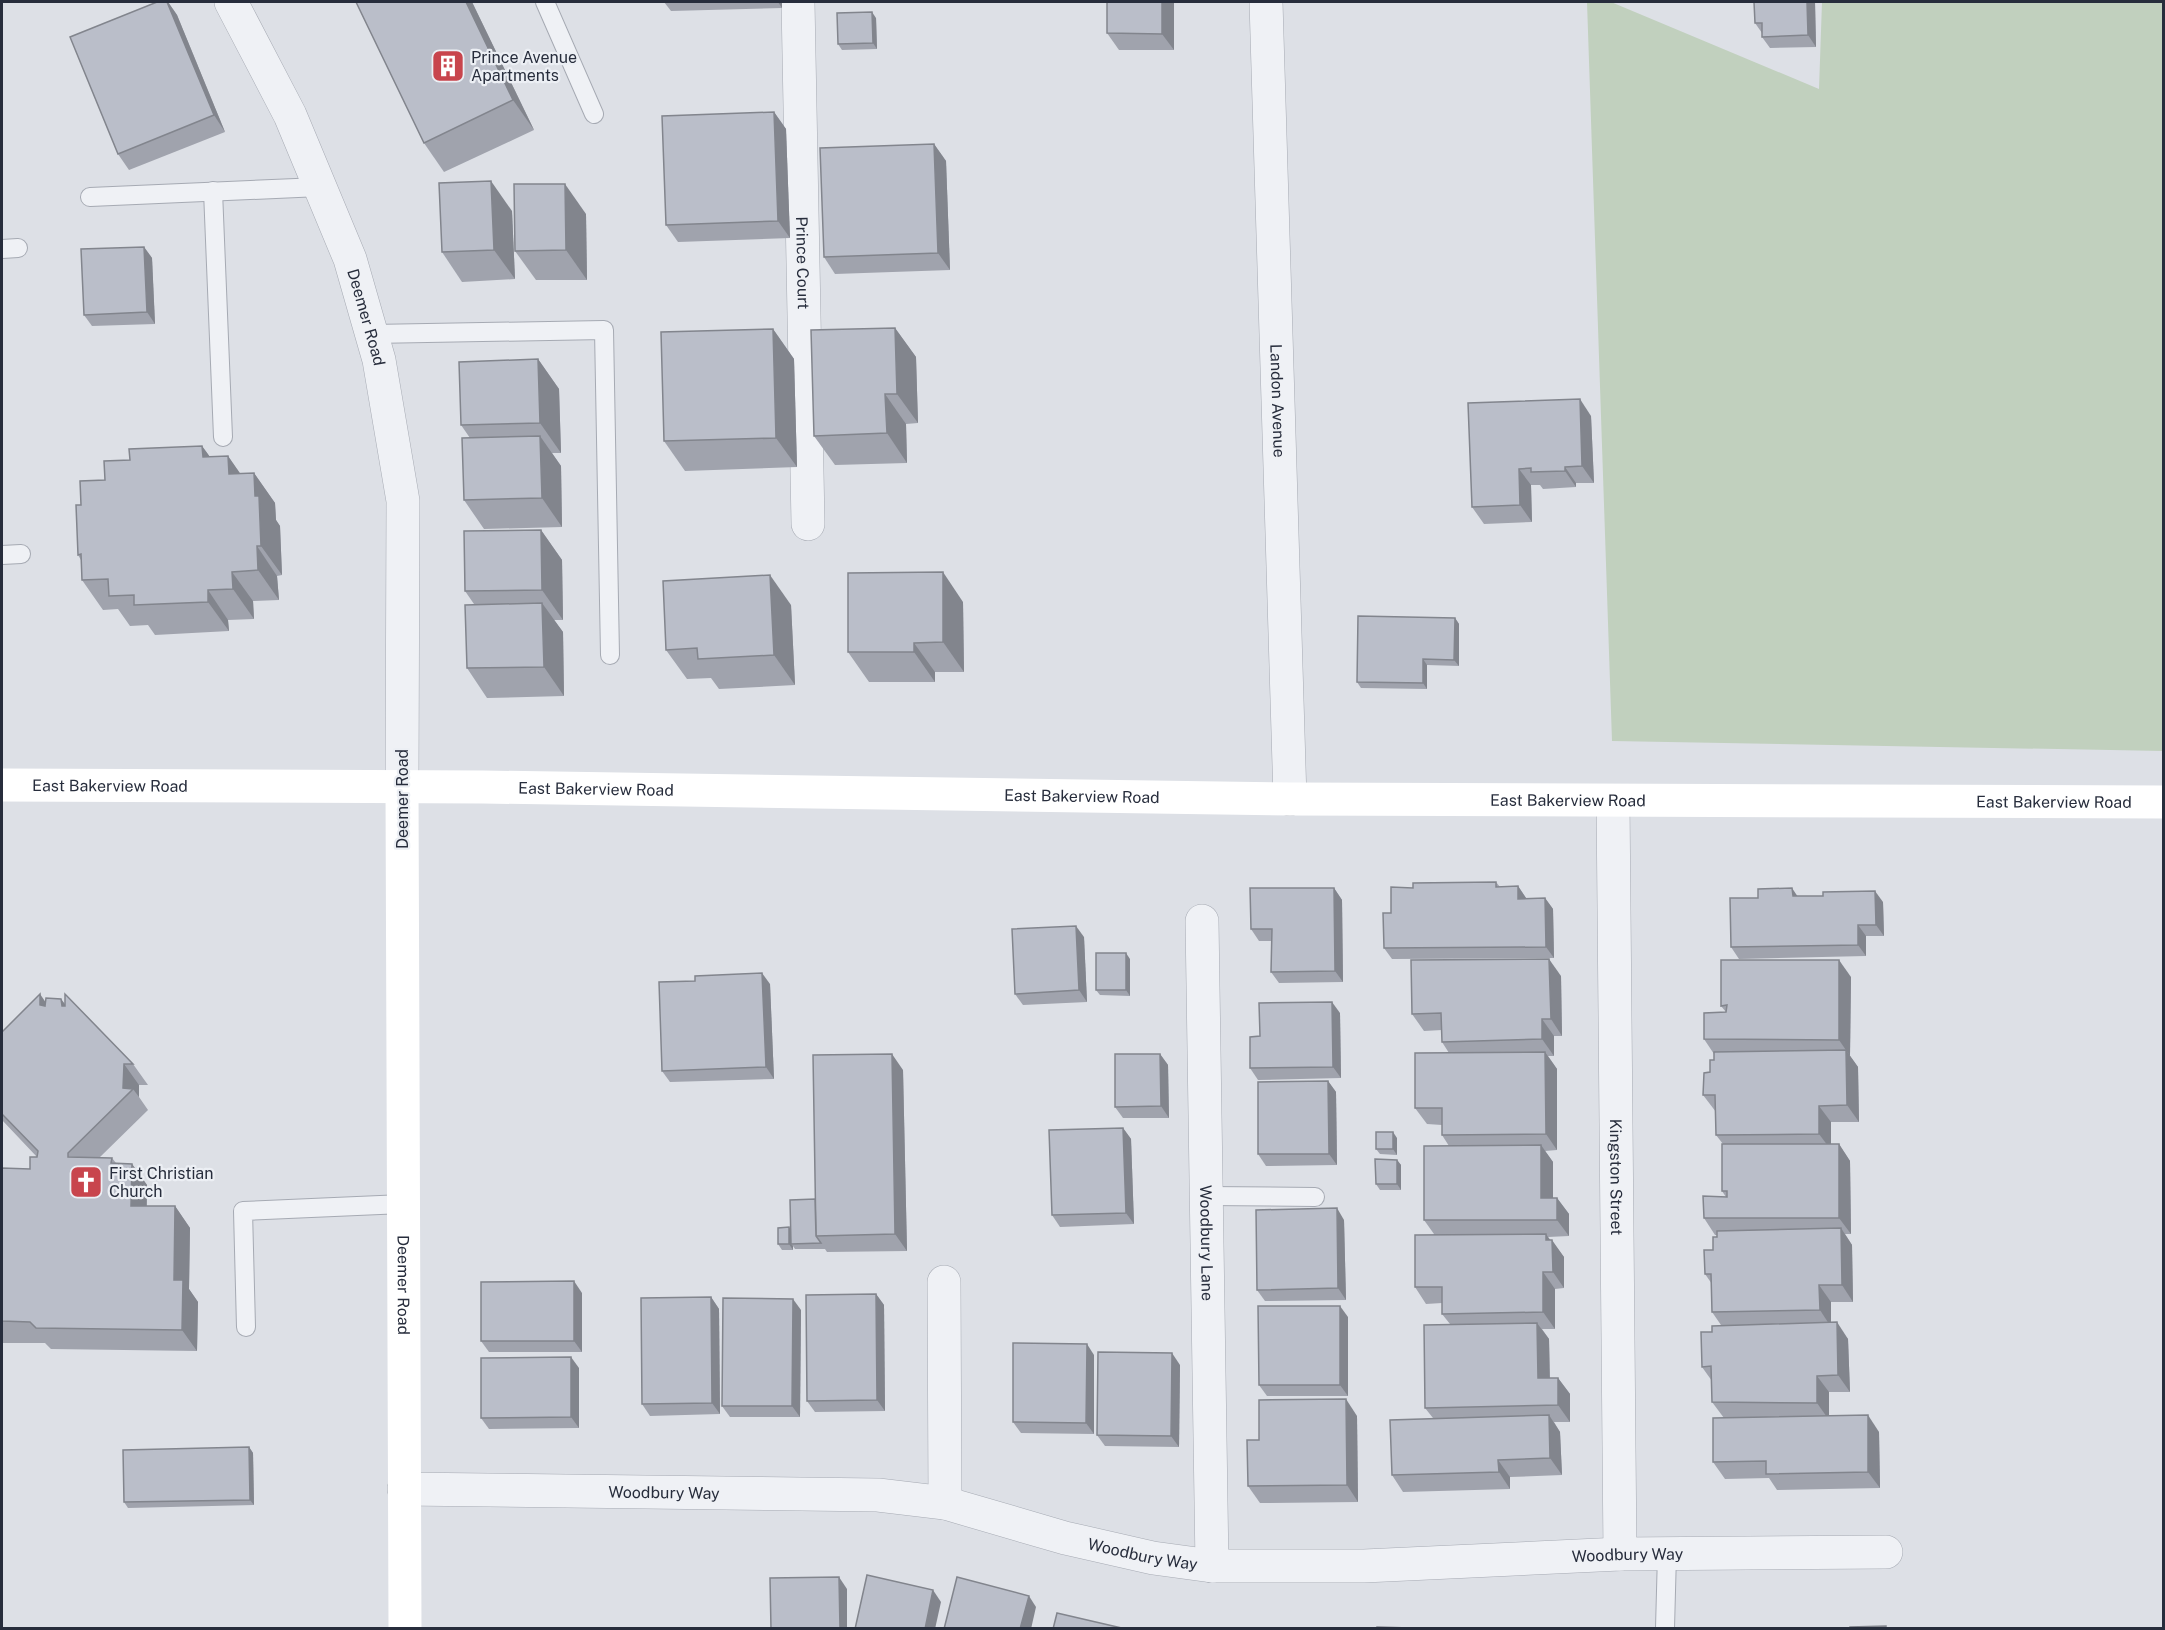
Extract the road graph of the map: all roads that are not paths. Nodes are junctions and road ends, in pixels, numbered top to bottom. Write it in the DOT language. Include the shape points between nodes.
graph roads {
  1 [pos="231,2"];
  2 [pos="545,2"];
  3 [pos="798,2"];
  4 [pos="1266,2"];
  5 [pos="594,114"];
  6 [pos="320,187"];
  7 [pos="213,191"];
  8 [pos="90,197"];
  9 [pos="372,334"];
  10 [pos="223,437"];
  11 [pos="808,524"];
  12 [pos="21,554"];
  13 [pos="2,555"];
  14 [pos="610,655"];
  15 [pos="2,785"];
  16 [pos="402,787"];
  17 [pos="1290,800"];
  18 [pos="1613,801"];
  19 [pos="2163,802"];
  20 [pos="1202,921"];
  21 [pos="1206,1196"];
  22 [pos="1315,1197"];
  23 [pos="403,1204"];
  24 [pos="944,1282"];
  25 [pos="246,1327"];
  26 [pos="404,1489"];
  27 [pos="945,1503"];
  28 [pos="1886,1552"];
  29 [pos="1620,1554"];
  30 [pos="1667,1554"];
  31 [pos="1212,1566"];
  32 [pos="405,1629"];
  33 [pos="1665,1629"];
  1 -- 6 [label="street, Deemer Road" via="290,115"];
  2 -- 5 [label="lane"];
  3 -- 11 [label="street, Prince Court"];
  4 -- 17 [label="street, Landon Avenue"];
  6 -- 7 [label="lane"];
  6 -- 9 [label="street, Deemer Road" via="350,260"];
  7 -- 8 [label="lane"];
  7 -- 10 [label="lane"];
  9 -- 14 [label="lane" via="604,330"];
  9 -- 16 [label="street, Deemer Road" via="403,501"];
  12 -- 13 [label="lane"];
  15 -- 16 [label="main road, East Bakerview Road"];
  16 -- 17 [label="main road, East Bakerview Road"];
  16 -- 23 [label="main road, Deemer Road"];
  17 -- 18 [label="main road, East Bakerview Road"];
  18 -- 19 [label="main road, East Bakerview Road"];
  18 -- 29 [label="street, Kingston Street"];
  20 -- 21 [label="street, Woodbury Lane"];
  21 -- 22 [label="lane"];
  21 -- 31 [label="street, Woodbury Lane"];
  23 -- 25 [label="lane" via="243,1211"];
  23 -- 26 [label="main road, Deemer Road"];
  24 -- 27 [label="street"];
  26 -- 27 [label="street, Woodbury Way" via="878,1495"];
  26 -- 32 [label="main road, Deemer Road"];
  27 -- 31 [label="street, Woodbury Way" via="1087,1543"];
  28 -- 30 [label="street, Woodbury Way"];
  29 -- 30 [label="street, Woodbury Way"];
  29 -- 31 [label="street, Woodbury Way" via="1364,1566"];
  30 -- 33 [label="lane"];
}
